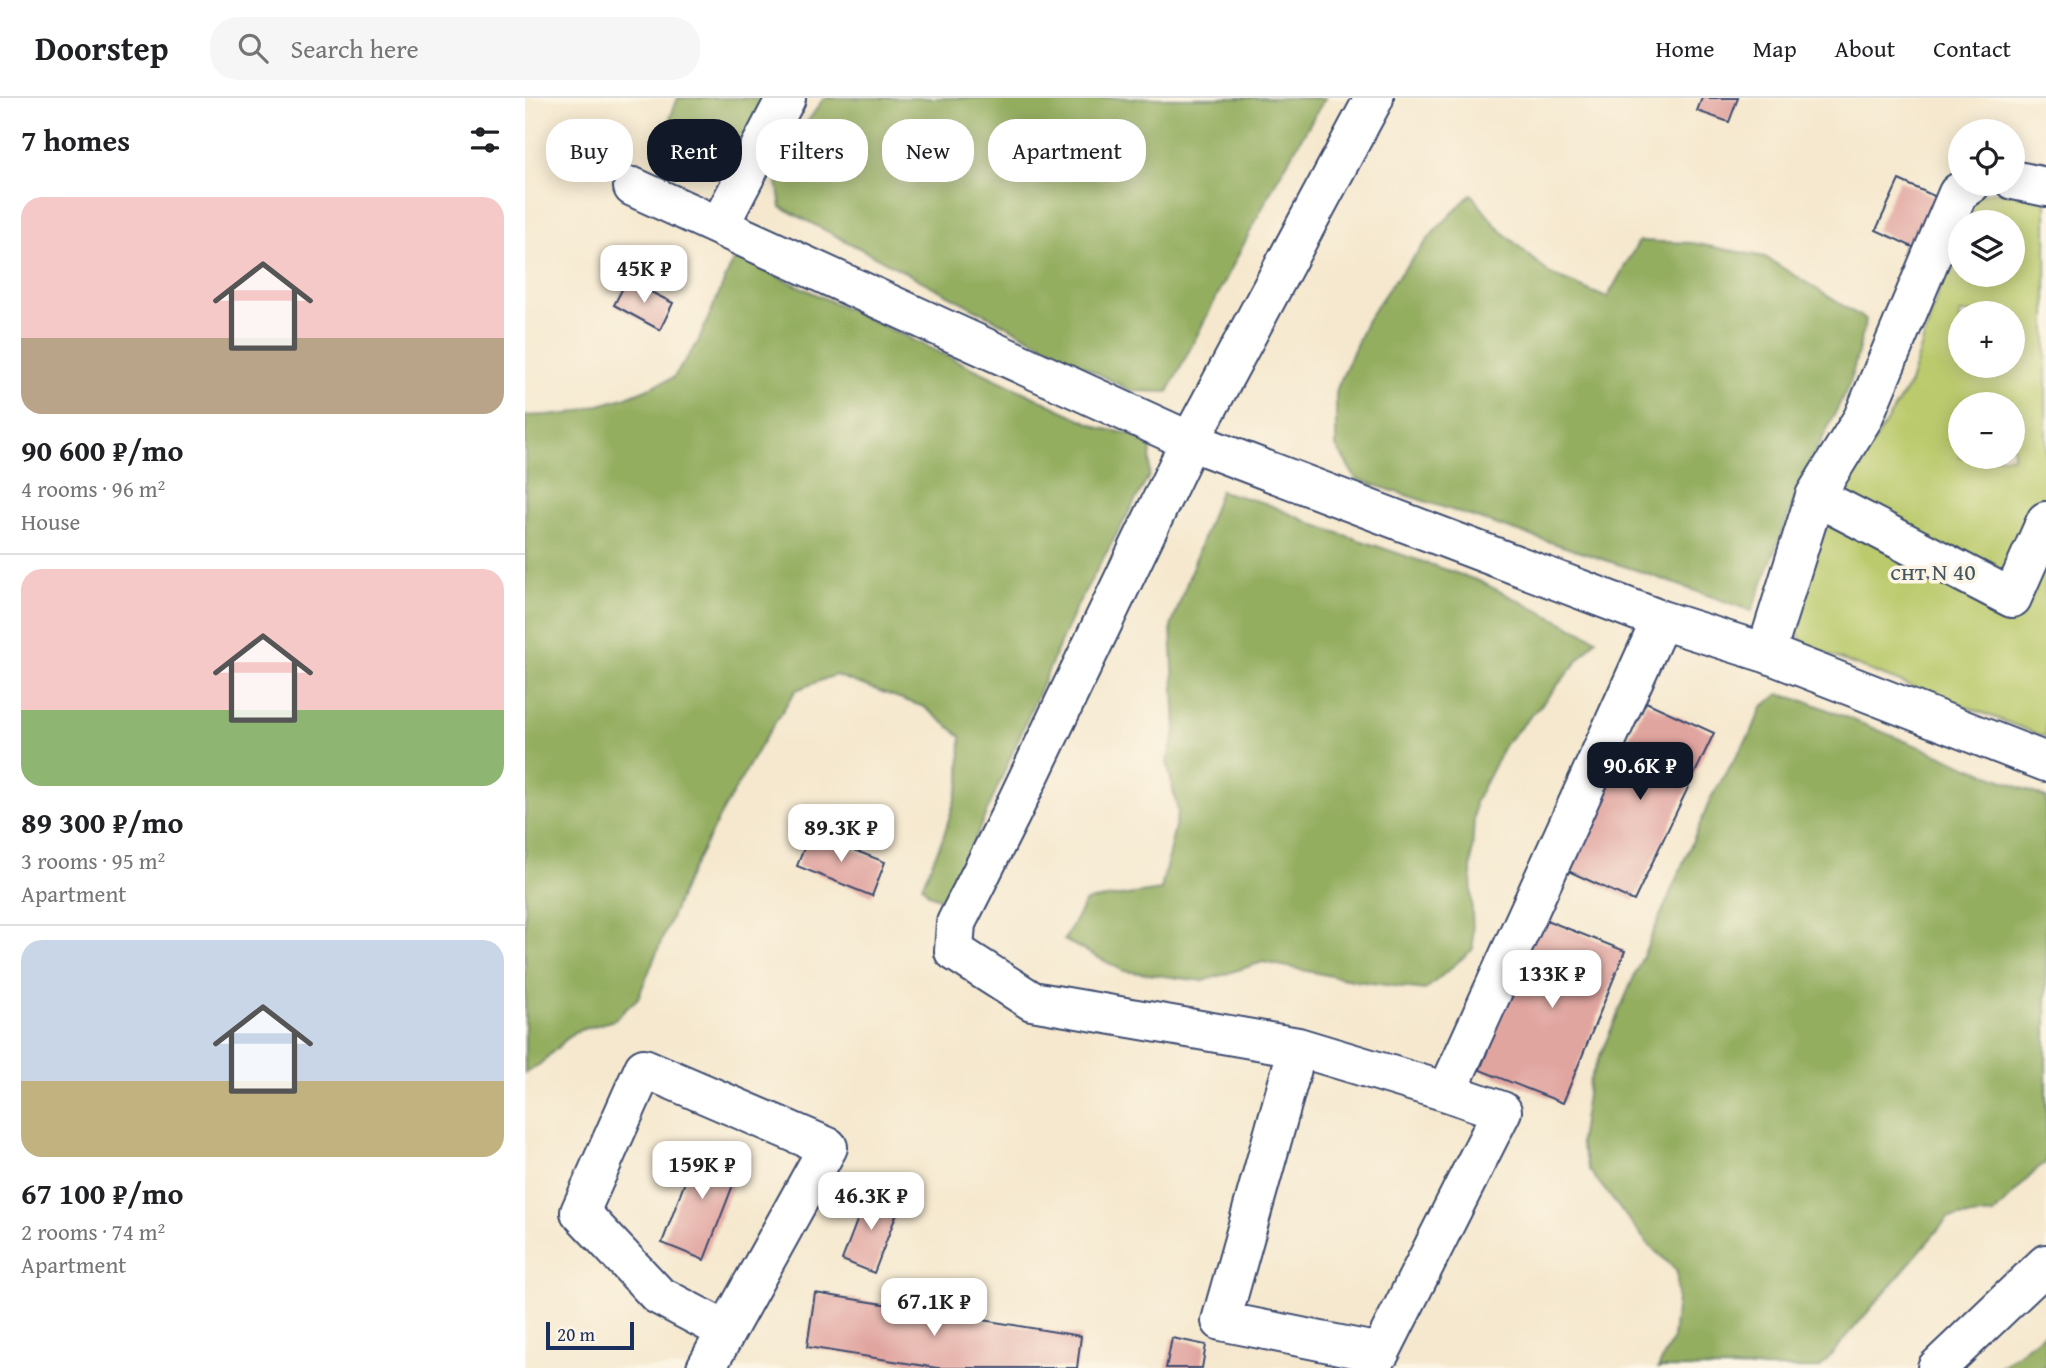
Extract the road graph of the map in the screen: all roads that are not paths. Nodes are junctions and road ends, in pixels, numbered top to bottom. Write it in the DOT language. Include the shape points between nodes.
graph roads {
  1 [pos="786,98"];
  2 [pos="1374,98"];
  3 [pos="2025,183"];
  4 [pos="633,187"];
  5 [pos="2046,187"];
  6 [pos="1957,196"];
  7 [pos="719,226"];
  8 [pos="1190,441"];
  9 [pos="1815,496"];
  10 [pos="2046,521"];
  11 [pos="1661,620"];
  12 [pos="1766,653"];
  13 [pos="2046,762"];
  14 [pos="1298,1048"];
  15 [pos="1447,1092"];
  16 [pos="2046,1264"];
  17 [pos="726,1331"];
  18 [pos="706,1368"];
  19 [pos="1937,1368"];
  1 -- 7 [label="lane"];
  2 -- 8 [label="lane"];
  3 -- 5 [label="lane"];
  4 -- 7 [label="lane"];
  6 -- 9 [label="lane" via="1863,418"];
  7 -- 8 [label="lane"];
  8 -- 11 [label="lane"];
  8 -- 14 [label="lane" via="956,923 954,951 1031,1001"];
  9 -- 10 [label="lane" via="2012,598"];
  9 -- 12 [label="lane"];
  11 -- 12 [label="lane"];
  11 -- 15 [label="lane"];
  12 -- 13 [label="lane"];
  14 -- 15 [label="lane"];
  14 -- 15 [label="lane" via="1221,1321 1380,1353 1502,1111"];
  16 -- 19 [label="lane"];
  17 -- 17 [label="lane" via="828,1147 643,1068 580,1212 658,1295"];
  17 -- 18 [label="lane"];
}
